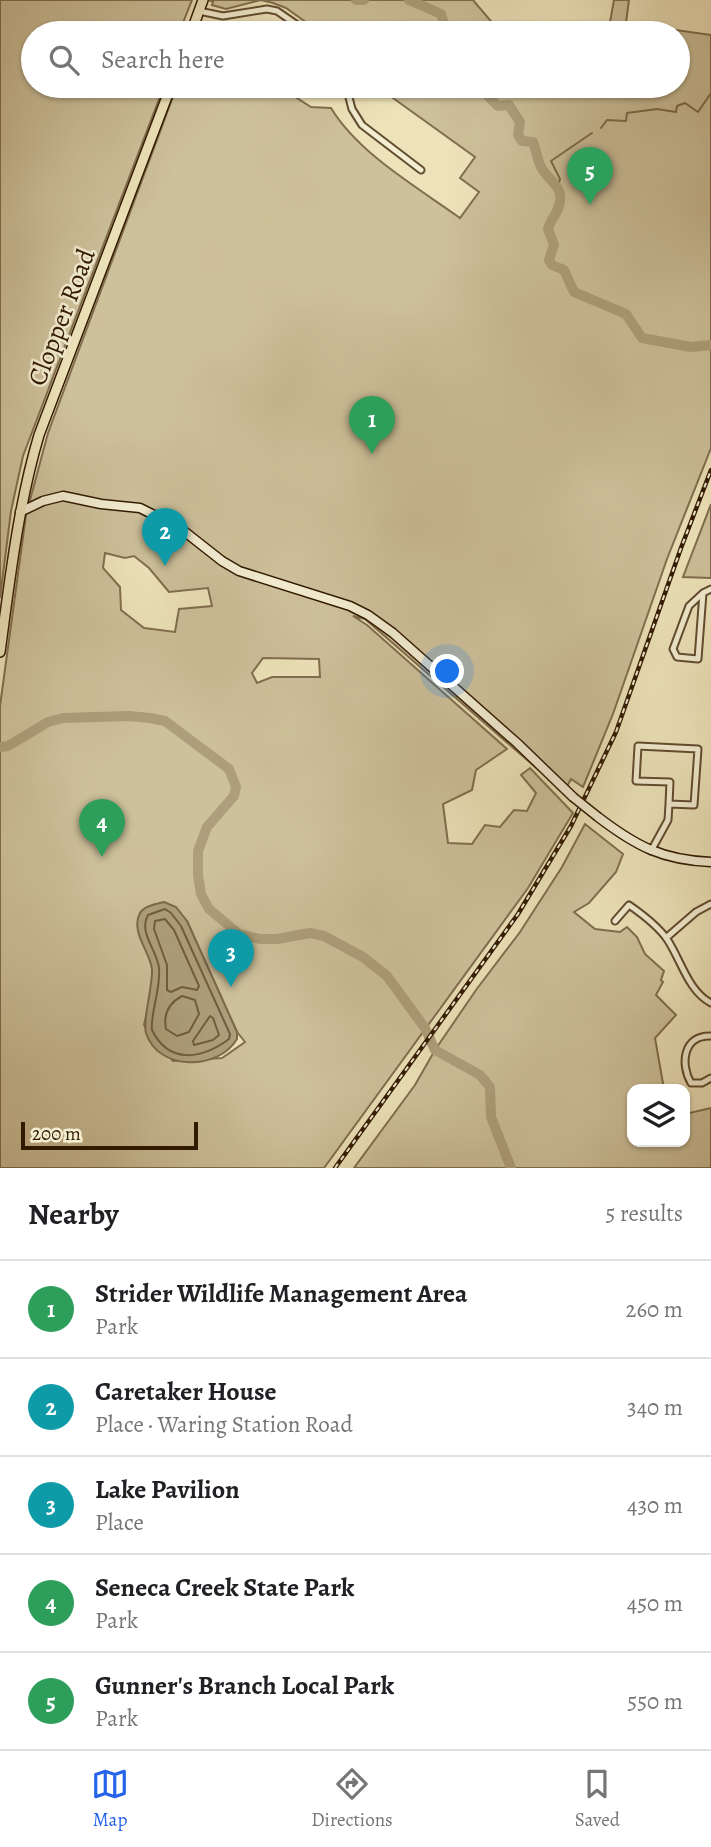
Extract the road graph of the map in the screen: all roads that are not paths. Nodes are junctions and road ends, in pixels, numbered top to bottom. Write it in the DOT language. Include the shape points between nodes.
graph roads {
  1 [pos="203,0"];
  2 [pos="199,11"];
  3 [pos="195,21"];
  4 [pos="292,21"];
  5 [pos="166,98"];
  6 [pos="349,98"];
  7 [pos="421,170"];
  8 [pos="20,512"];
  9 [pos="711,589"];
  10 [pos="703,593"];
  11 [pos="0,652"];
  12 [pos="669,804"];
  13 [pos="651,851"];
  14 [pos="711,862"];
  15 [pos="711,904"];
  16 [pos="615,921"];
  17 [pos="666,938"];
  18 [pos="711,1003"];
  19 [pos="711,1036"];
  20 [pos="711,1077"];
  1 -- 2 [label="main road"];
  2 -- 3 [label="main road"];
  2 -- 4 [label="street" via="223,16 267,9"];
  5 -- 8 [label="main road, Clopper Road" via="39,435"];
  6 -- 7 [label="street" via="355,118"];
  8 -- 11 [label="main road, Clopper Road"];
  8 -- 13 [label="street, bridge" via="63,496 140,508 166,519 239,570 368,615 573,797 631,842"];
  9 -- 10 [label="street"];
  10 -- 10 [label="street" via="698,659 677,657 673,649 689,607"];
  12 -- 12 [label="street" via="694,805 698,749 638,746 636,780 670,782"];
  12 -- 13 [label="street" via="668,820"];
  13 -- 14 [label="street" via="675,859"];
  15 -- 17 [label="street"];
  16 -- 17 [label="street" via="629,905"];
  17 -- 18 [label="street" via="697,993"];
  19 -- 20 [label="street" via="696,1039 685,1051 684,1060 691,1083"];
}
